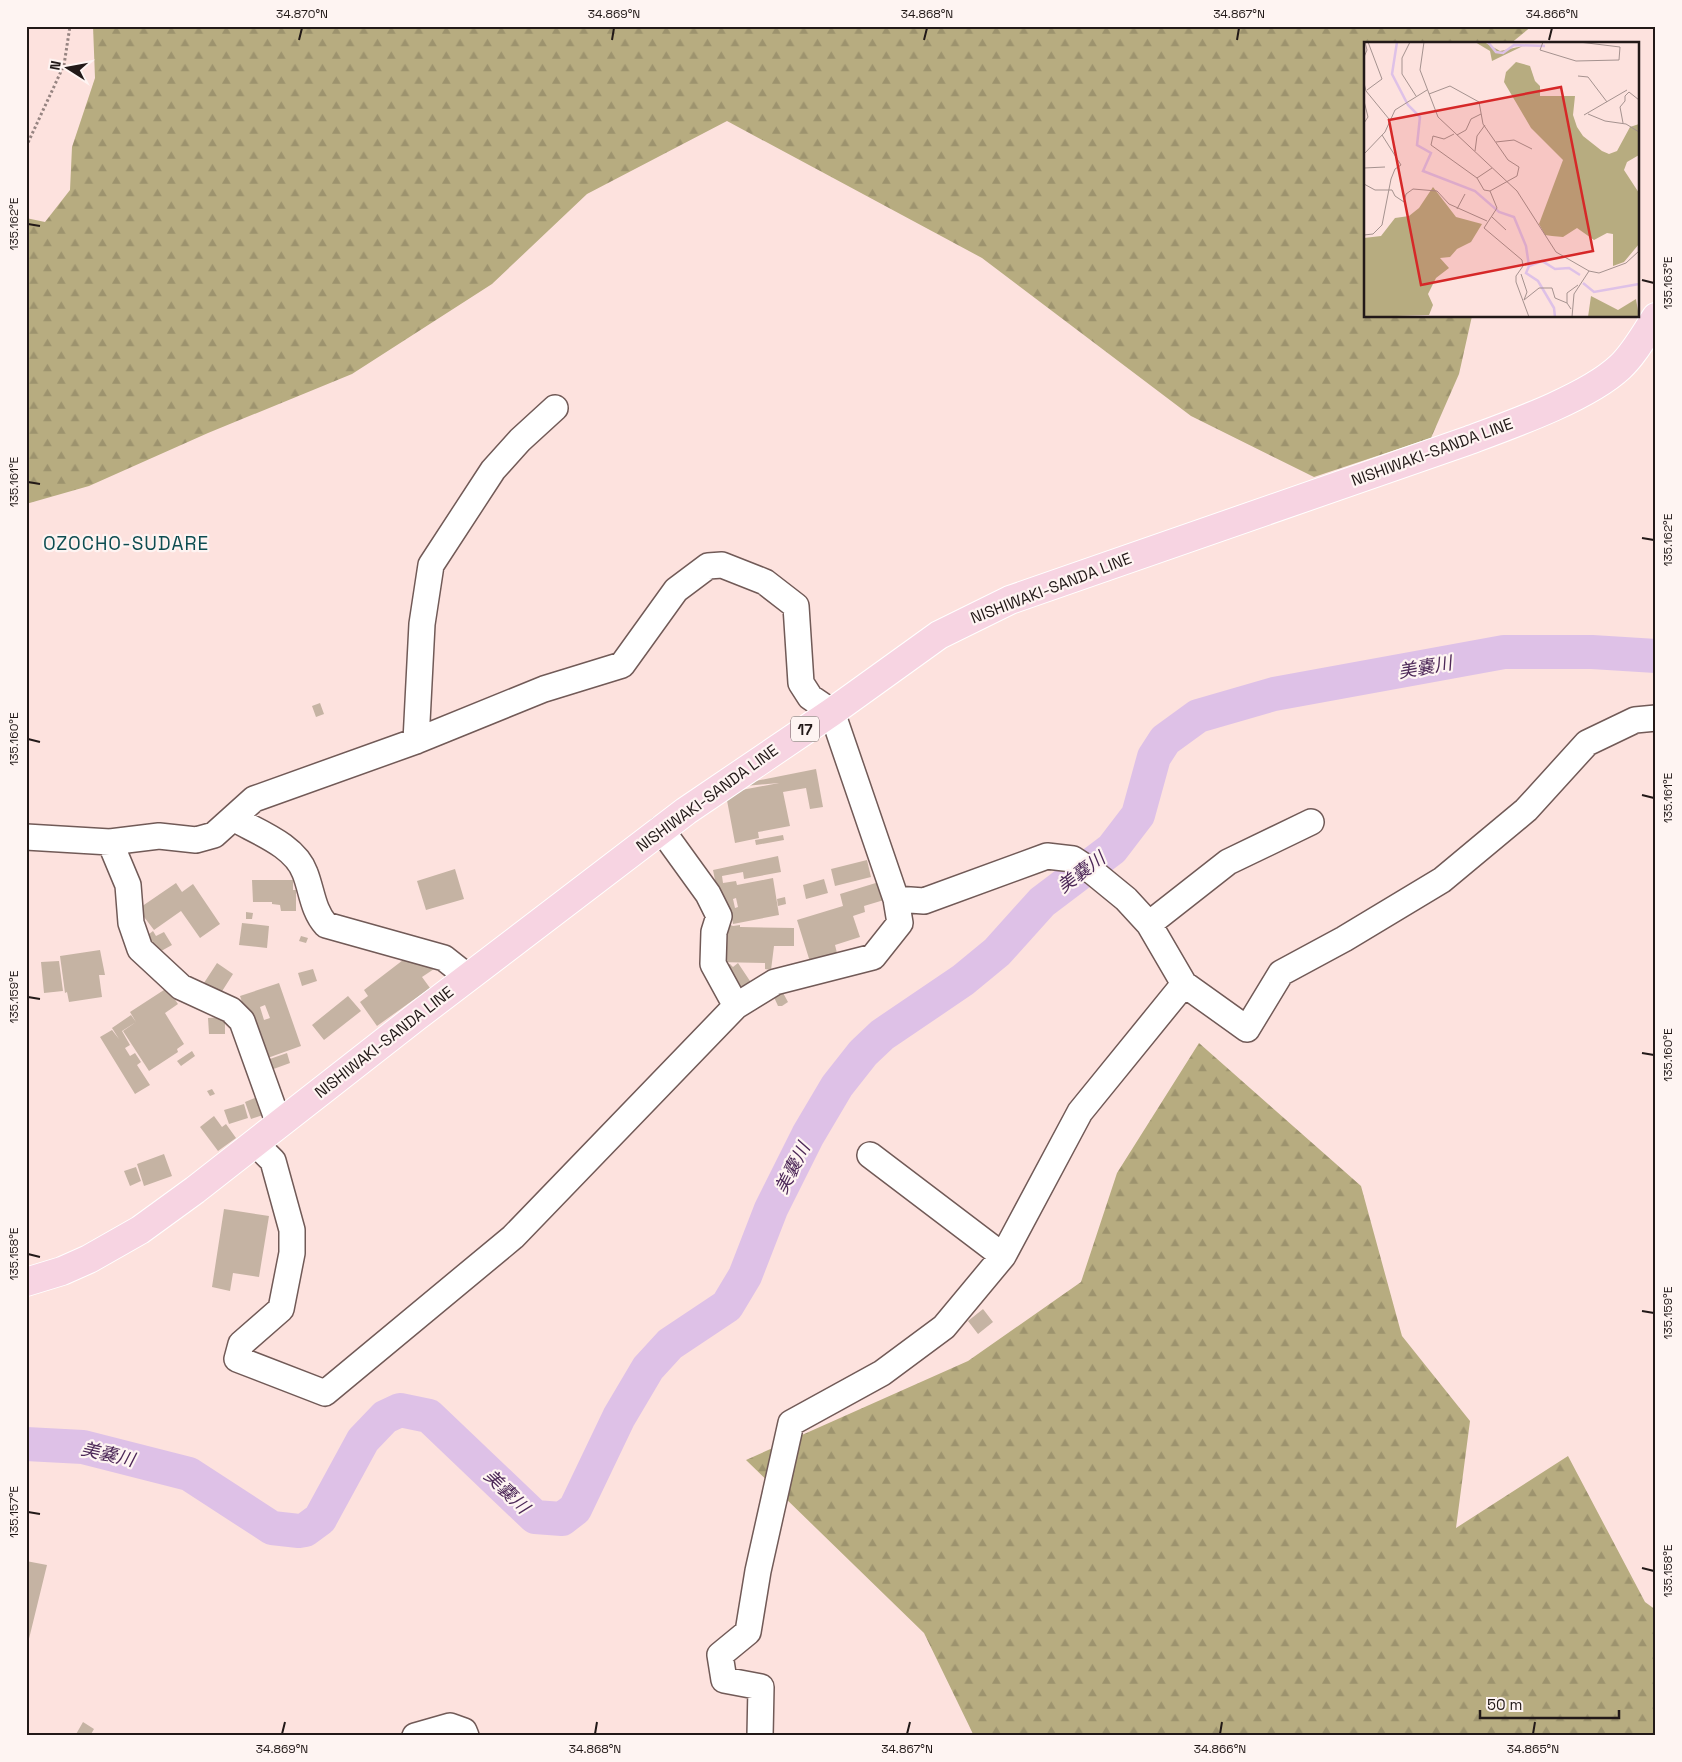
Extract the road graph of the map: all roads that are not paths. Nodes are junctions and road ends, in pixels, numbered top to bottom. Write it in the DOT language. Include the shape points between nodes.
graph roads {
  1 [pos="1656,317"];
  2 [pos="555,408"];
  3 [pos="832,712"];
  4 [pos="1656,718"];
  5 [pos="416,742"];
  6 [pos="233,818"];
  7 [pos="1311,822"];
  8 [pos="661,829"];
  9 [pos="26,837"];
  10 [pos="110,842"];
  11 [pos="896,899"];
  12 [pos="1149,924"];
  13 [pos="468,977"];
  14 [pos="1184,984"];
  15 [pos="736,1006"];
  16 [pos="279,1124"];
  17 [pos="255,1143"];
  18 [pos="870,1156"];
  19 [pos="1003,1256"];
  20 [pos="26,1282"];
  21 [pos="415,1736"];
  22 [pos="466,1736"];
  23 [pos="760,1736"];
  1 -- 3 [label="main road, NISHIWAKI-SANDA LINE / 17" via="1620,367 1566,400 1467,441 1010,600 939,635"];
  2 -- 5 [label="street" via="493,470 431,565 422,624"];
  3 -- 5 [label="street" via="810,697 801,683 796,606 765,582 722,565 708,566 676,590 622,665 544,689"];
  3 -- 8 [label="main road, NISHIWAKI-SANDA LINE / 17"];
  3 -- 11 [label="street"];
  4 -- 14 [label="street" via="1635,720 1587,743 1526,810 1442,880 1281,973 1247,1029"];
  5 -- 6 [label="street" via="254,799"];
  6 -- 10 [label="street" via="214,835 196,840 159,836"];
  6 -- 13 [label="street" via="285,848 304,870 318,916 326,925 444,958"];
  7 -- 12 [label="street" via="1228,862"];
  8 -- 13 [label="main road, NISHIWAKI-SANDA LINE / 17"];
  8 -- 15 [label="street" via="708,894 719,916 714,932 713,964"];
  9 -- 10 [label="street"];
  10 -- 16 [label="street" via="128,885 131,923 140,949 181,988 231,1010 242,1021"];
  11 -- 12 [label="street" via="924,901 1047,856 1073,859 1093,872"];
  11 -- 15 [label="street" via="900,923 873,957 775,982"];
  12 -- 14 [label="street"];
  13 -- 16 [label="main road, NISHIWAKI-SANDA LINE / 17"];
  14 -- 19 [label="street" via="1080,1112"];
  15 -- 17 [label="street" via="513,1237 325,1393 237,1358 241,1344 281,1309 292,1252 292,1230 273,1161"];
  16 -- 17 [label="main road, NISHIWAKI-SANDA LINE / 17"];
  17 -- 20 [label="main road, NISHIWAKI-SANDA LINE / 17" via="195,1190 114,1246 62,1271"];
  18 -- 19 [label="street"];
  19 -- 23 [label="street" via="944,1327 882,1373 791,1423 748,1632 720,1655 724,1680 761,1687"];
  21 -- 22 [label="street" via="450,1726 464,1731"];
}
